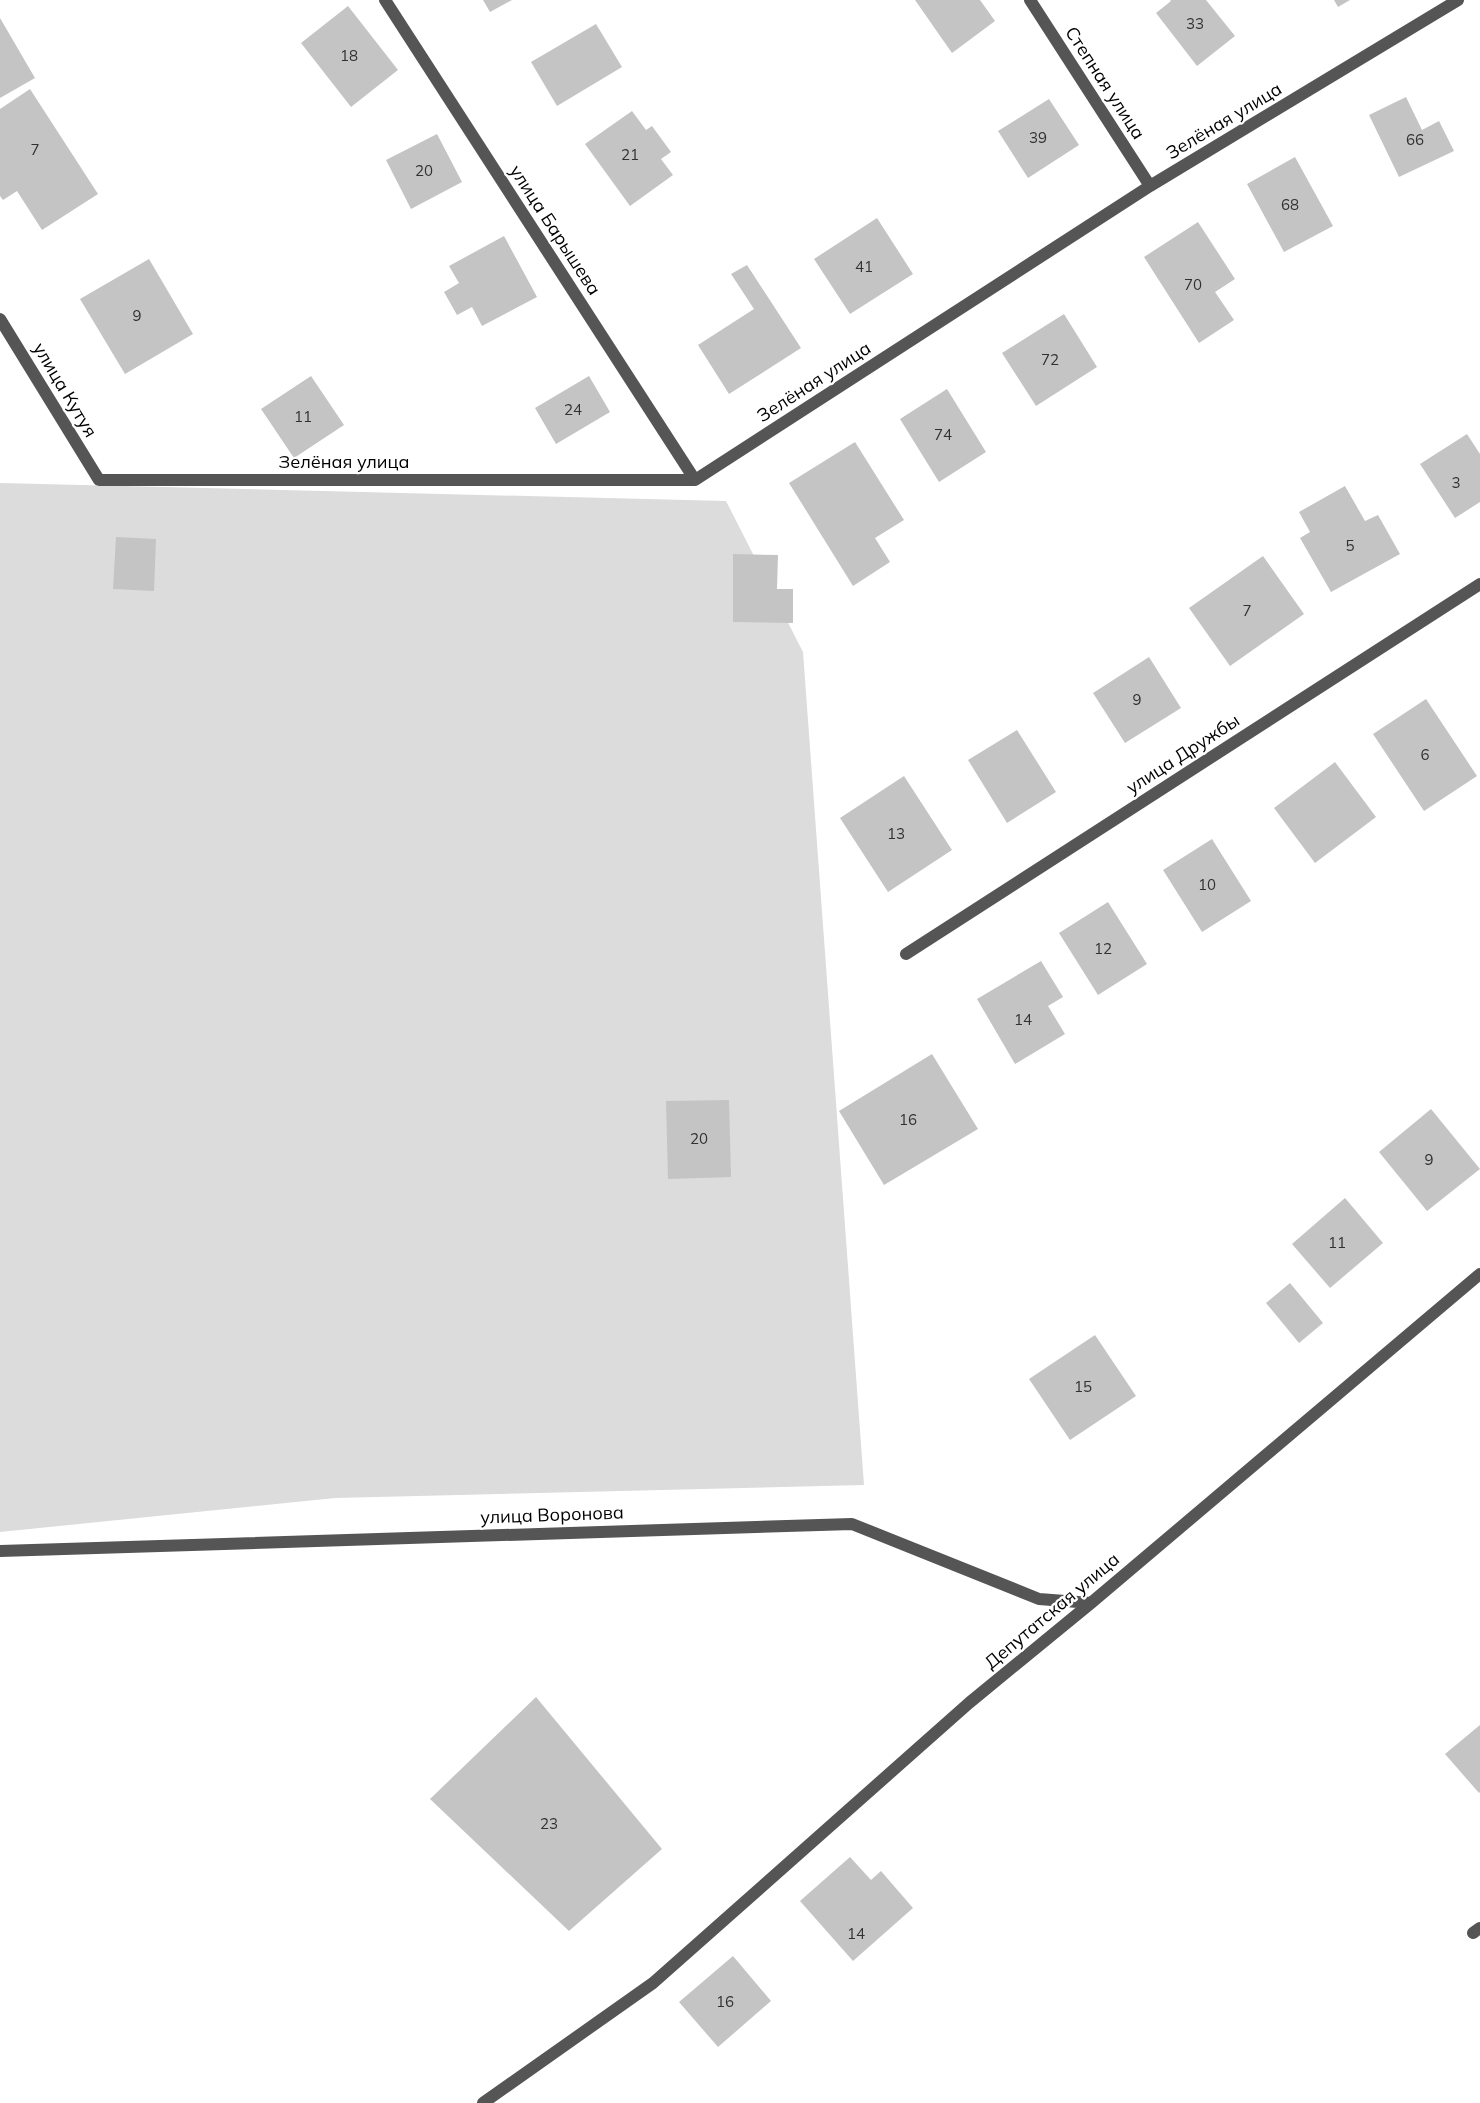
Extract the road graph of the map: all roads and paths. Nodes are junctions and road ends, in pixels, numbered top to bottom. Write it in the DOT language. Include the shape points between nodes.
graph roads {
  1 [pos="385,0"];
  2 [pos="1030,0"];
  3 [pos="1458,0"];
  4 [pos="1150,186"];
  5 [pos="0,319"];
  6 [pos="99,480"];
  7 [pos="695,480"];
  8 [pos="1480,584"];
  9 [pos="906,954"];
  10 [pos="1480,1274"];
  11 [pos="0,1551"];
  12 [pos="1091,1603"];
  13 [pos="483,2103"];
  1 -- 7 [label="street, улица Барышева"];
  2 -- 4 [label="street, Степная улица"];
  3 -- 4 [label="street, Зелёная улица"];
  4 -- 7 [label="street, Зелёная улица"];
  5 -- 6 [label="street, улица Кутуя"];
  6 -- 7 [label="street, Зелёная улица"];
  8 -- 9 [label="street, улица Дружбы"];
  10 -- 12 [label="street, Депутатская улица"];
  11 -- 12 [label="street, улица Воронова" via="852,1524 1039,1599"];
  12 -- 13 [label="street, Депутатская улица" via="969,1702 653,1983"];
}
